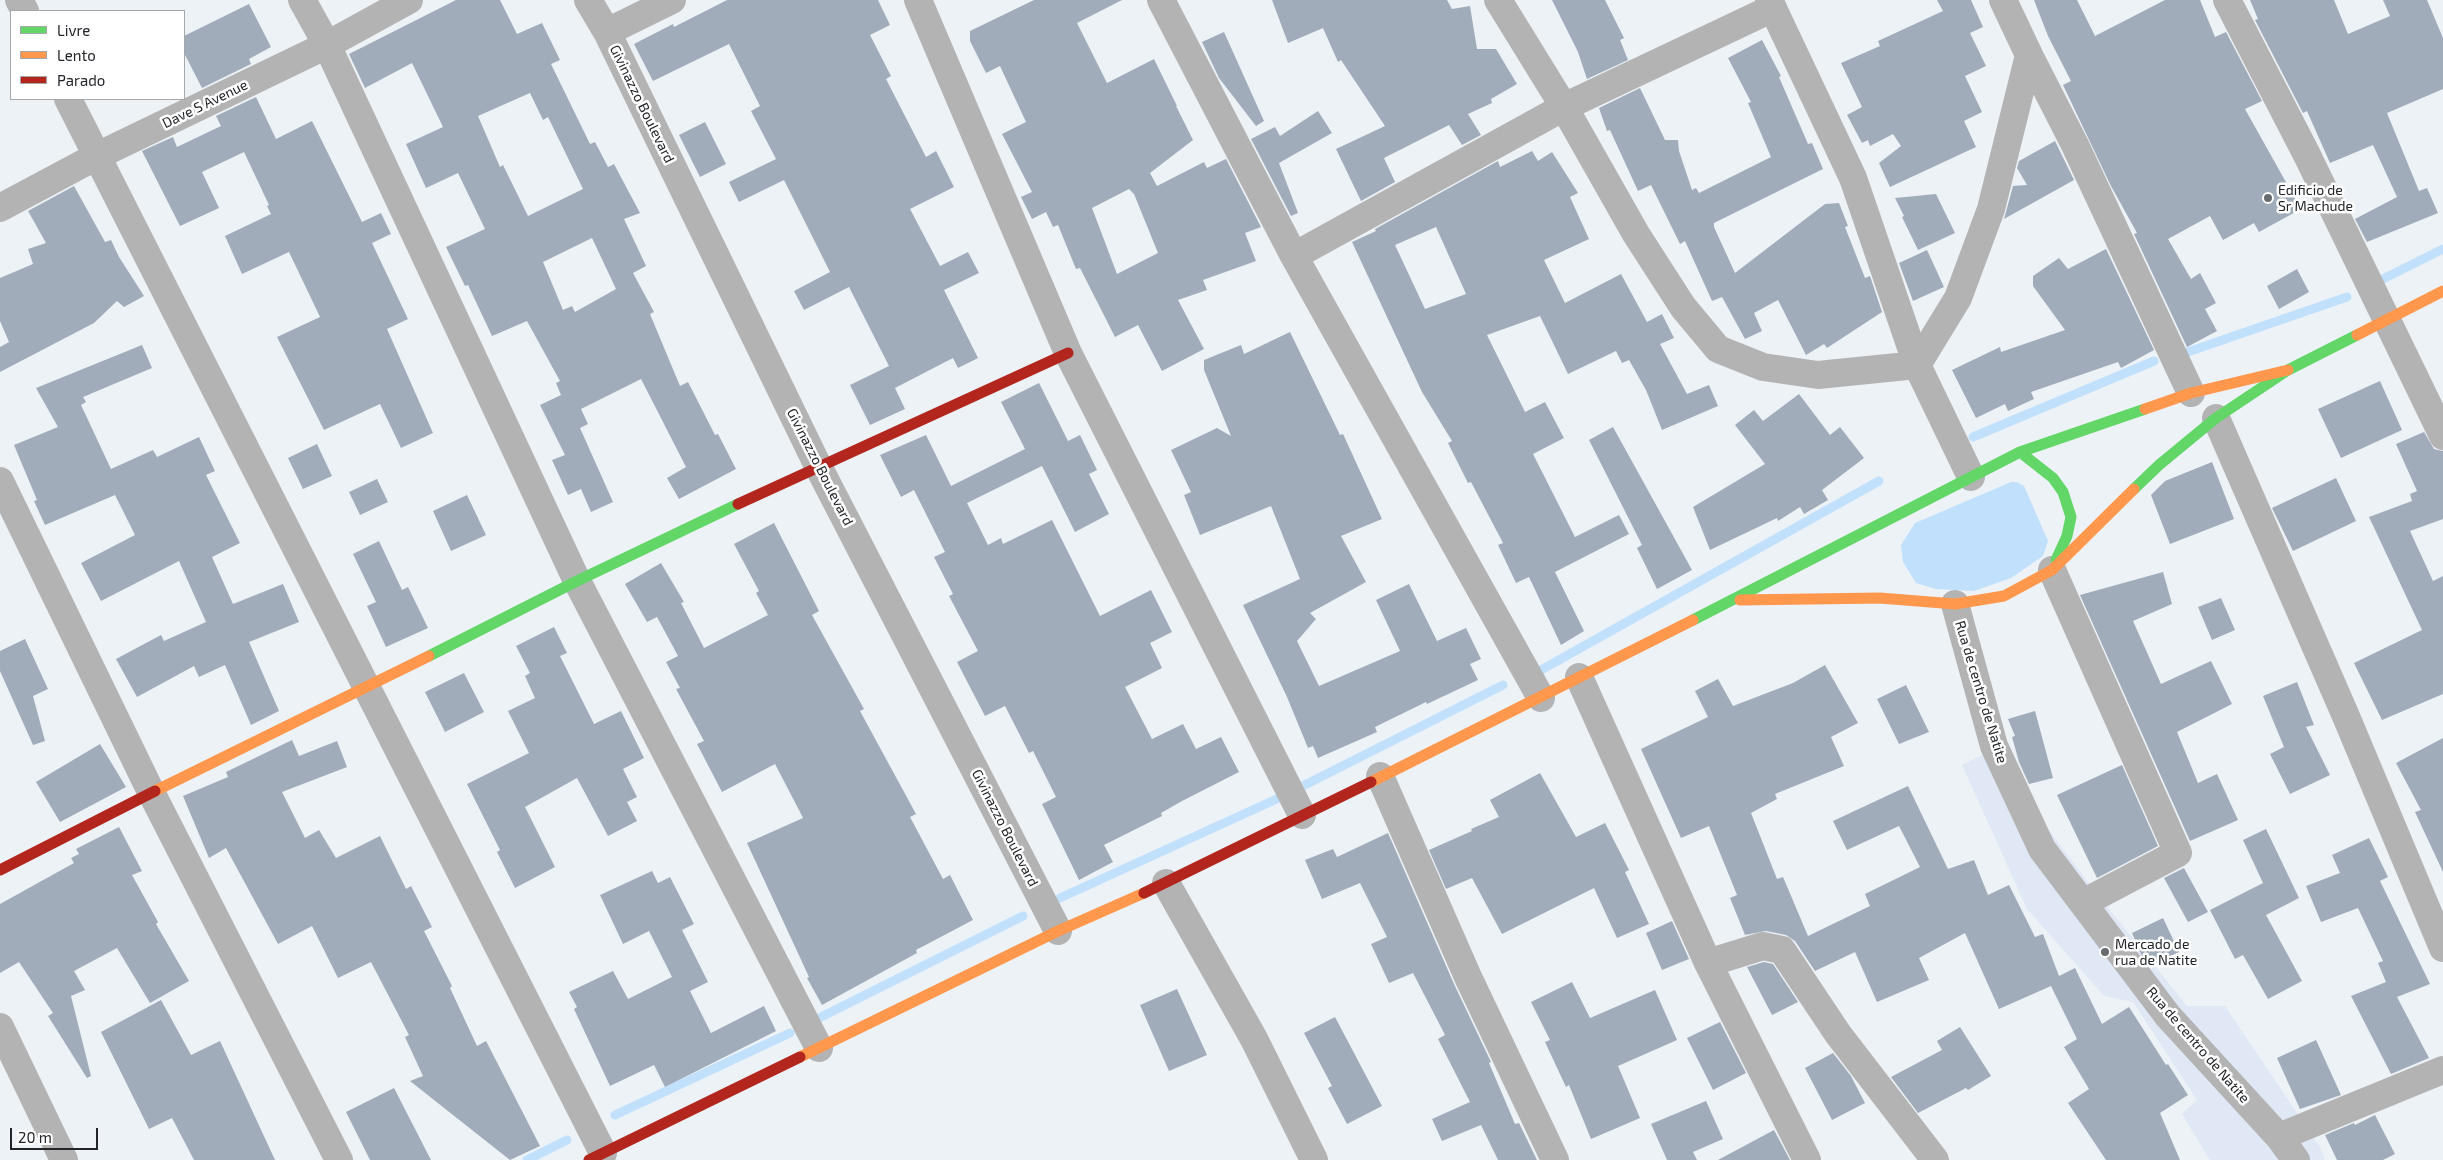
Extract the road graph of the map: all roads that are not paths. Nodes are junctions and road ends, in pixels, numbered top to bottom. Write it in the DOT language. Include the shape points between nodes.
graph roads {
  1 [pos="302,0"];
  2 [pos="409,0"];
  3 [pos="588,0"];
  4 [pos="672,0"];
  5 [pos="918,0"];
  6 [pos="1161,0"];
  7 [pos="1498,0"];
  8 [pos="2003,0"];
  9 [pos="2227,0"];
  10 [pos="1771,4"];
  11 [pos="607,32"];
  12 [pos="327,45"];
  13 [pos="2029,55"];
  14 [pos="69,100"];
  15 [pos="1564,107"];
  16 [pos="97,156"];
  17 [pos="0,208"];
  18 [pos="1294,256"];
  19 [pos="2443,291"];
  20 [pos="2388,319"];
  21 [pos="1068,353"];
  22 [pos="1917,365"];
  23 [pos="2288,370"];
  24 [pos="2191,393"];
  25 [pos="2216,418"];
  26 [pos="2443,436"];
  27 [pos="2020,452"];
  28 [pos="818,466"];
  29 [pos="1971,477"];
  30 [pos="0,481"];
  31 [pos="2052,570"];
  32 [pos="577,581"];
  33 [pos="1733,600"];
  34 [pos="1955,604"];
  35 [pos="1579,677"];
  36 [pos="368,687"];
  37 [pos="1542,698"];
  38 [pos="1380,776"];
  39 [pos="152,794"];
  40 [pos="1302,816"];
  41 [pos="0,870"];
  42 [pos="1166,883"];
  43 [pos="2083,903"];
  44 [pos="1058,932"];
  45 [pos="2443,948"];
  46 [pos="1708,963"];
  47 [pos="0,1027"];
  48 [pos="819,1048"];
  49 [pos="2443,1070"];
  50 [pos="2279,1137"];
  51 [pos="596,1156"];
  52 [pos="64,1160"];
  53 [pos="339,1160"];
  54 [pos="1314,1160"];
  55 [pos="1555,1160"];
  56 [pos="1807,1160"];
  57 [pos="1935,1160"];
  58 [pos="2296,1160"];
  1 -- 12 [label="street"];
  2 -- 12 [label="street, Dave S Avenue"];
  3 -- 11 [label="street, Givinazzo Boulevard"];
  4 -- 11 [label="street"];
  5 -- 21 [label="street"];
  6 -- 18 [label="street"];
  7 -- 15 [label="street"];
  8 -- 13 [label="street"];
  9 -- 20 [label="street"];
  10 -- 15 [label="street"];
  10 -- 22 [label="street" via="1853,178"];
  11 -- 28 [label="street, Givinazzo Boulevard"];
  12 -- 16 [label="street, Dave S Avenue"];
  12 -- 32 [label="street"];
  13 -- 22 [label="street" via="1991,209 1976,253 1958,298"];
  13 -- 24 [label="street" via="2075,145"];
  14 -- 16 [label="street"];
  15 -- 18 [label="street"];
  15 -- 22 [label="street" via="1636,234 1683,307 1718,349 1763,368 1818,375"];
  16 -- 17 [label="street, Dave S Avenue"];
  16 -- 36 [label="street"];
  18 -- 37 [label="street"];
  19 -- 20 [label="street"];
  20 -- 23 [label="street"];
  20 -- 26 [label="street"];
  21 -- 28 [label="street"];
  21 -- 40 [label="street"];
  22 -- 29 [label="street"];
  23 -- 24 [label="street"];
  23 -- 25 [label="street"];
  24 -- 27 [label="street"];
  25 -- 31 [label="street" via="2159,466"];
  25 -- 45 [label="street" via="2346,714"];
  27 -- 29 [label="street"];
  27 -- 31 [label="street" via="2053,478 2063,492 2070,517 2067,536"];
  28 -- 32 [label="street"];
  28 -- 44 [label="street, Givinazzo Boulevard"];
  29 -- 33 [label="street"];
  30 -- 39 [label="street"];
  31 -- 34 [label="street" via="2004,596"];
  31 -- 43 [label="street" via="2178,853"];
  32 -- 36 [label="street"];
  32 -- 48 [label="street"];
  33 -- 34 [label="street" via="1880,598"];
  33 -- 35 [label="street"];
  34 -- 43 [label="street, Rua de centro de Natite" via="1994,746 2042,849"];
  35 -- 37 [label="street"];
  35 -- 46 [label="street"];
  36 -- 39 [label="street" via="245,745"];
  36 -- 51 [label="street"];
  37 -- 38 [label="street"];
  38 -- 40 [label="street"];
  38 -- 55 [label="street" via="1468,977"];
  39 -- 41 [label="street"];
  39 -- 53 [label="street"];
  40 -- 42 [label="street"];
  42 -- 44 [label="street"];
  42 -- 54 [label="street" via="1254,1039"];
  43 -- 50 [label="street, Rua de centro de Natite" via="2168,1016"];
  44 -- 48 [label="street"];
  46 -- 56 [label="street"];
  46 -- 57 [label="street" via="1763,946 1782,950 1838,1034"];
  47 -- 52 [label="street"];
  48 -- 51 [label="street"];
  49 -- 50 [label="street"];
  50 -- 58 [label="street, Rua de centro de Natite"];
}
